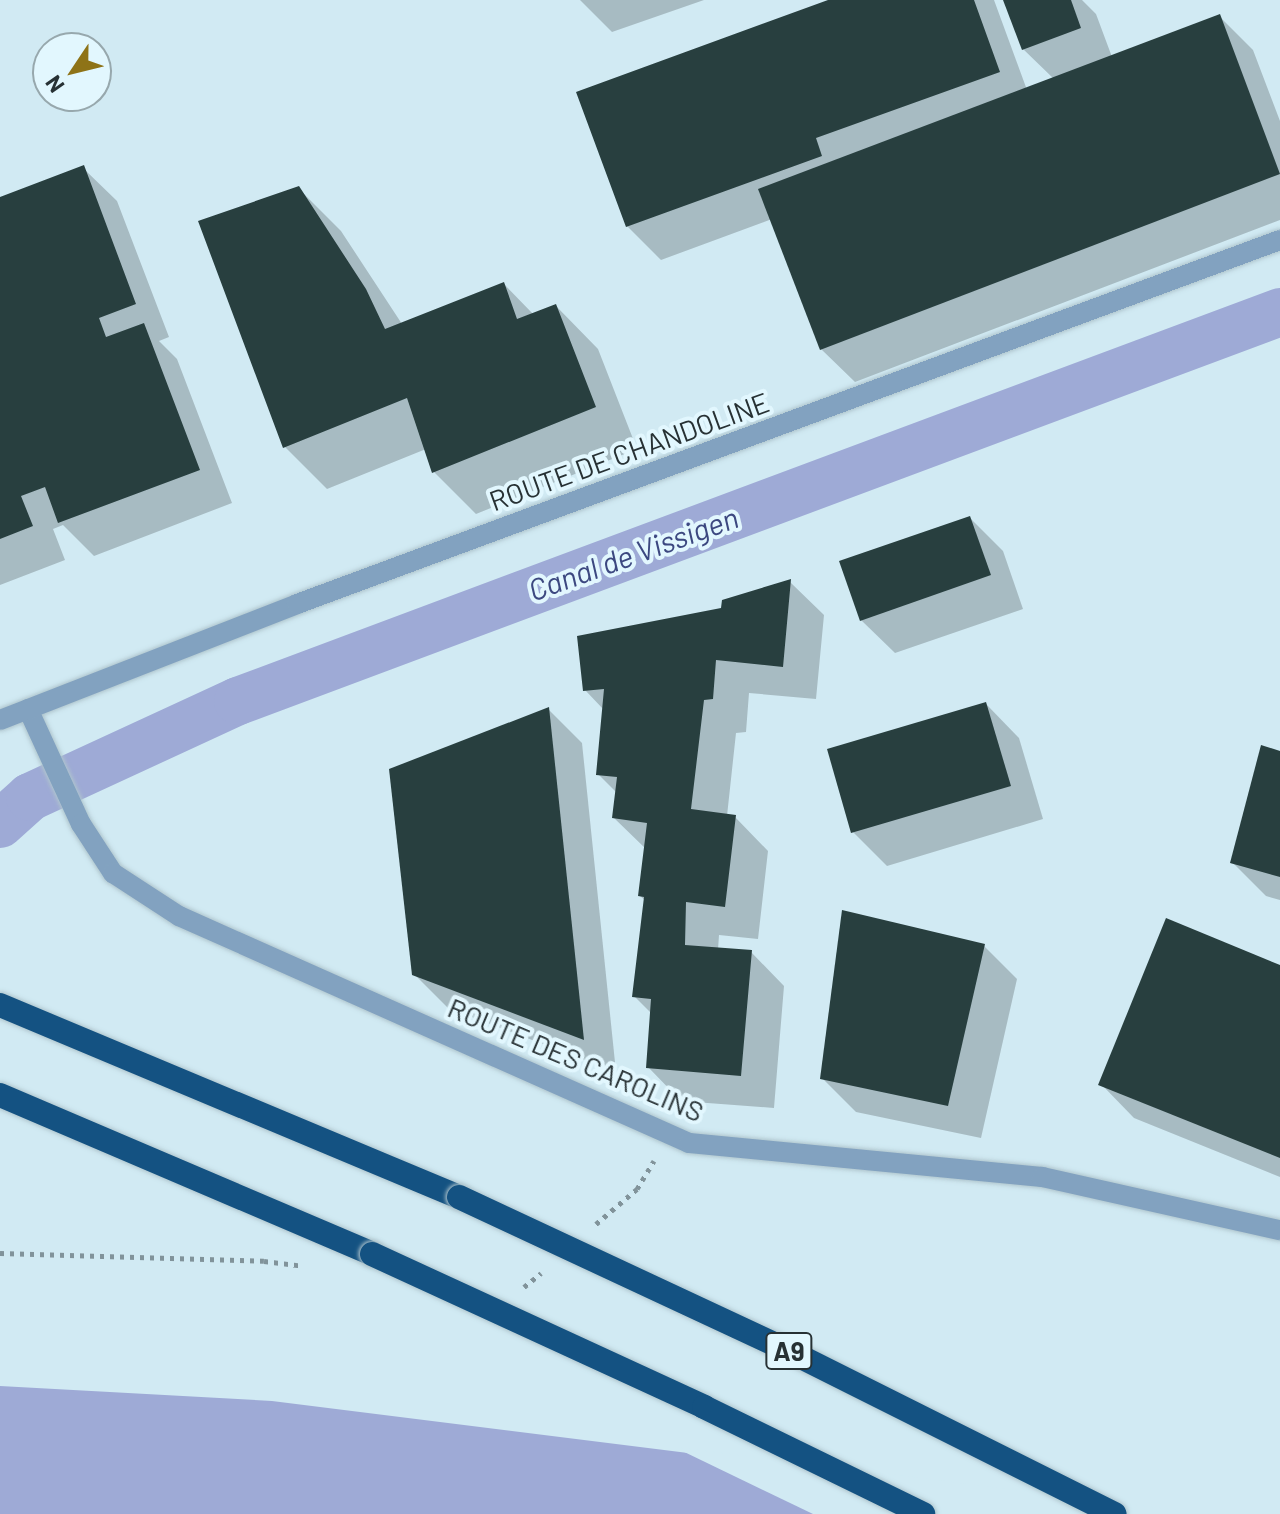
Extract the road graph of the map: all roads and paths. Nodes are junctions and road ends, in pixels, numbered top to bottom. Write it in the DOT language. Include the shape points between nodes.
graph roads {
  1 [pos="1280,240"];
  2 [pos="28,709"];
  3 [pos="0,720"];
  4 [pos="0,1005"];
  5 [pos="0,1095"];
  6 [pos="1280,1230"];
  7 [pos="923,1514"];
  8 [pos="1115,1514"];
  1 -- 2 [label="street, ROUTE DE CHANDOLINE"];
  2 -- 3 [label="street, ROUTE DE CHANDOLINE"];
  2 -- 6 [label="street, ROUTE DES CAROLINS" via="81,824 113,873 179,916 689,1143 1042,1177"];
  4 -- 8 [label="highway, A9, bridge" via="459,1197 781,1347"];
  5 -- 7 [label="highway, bridge" via="372,1254"];
}
